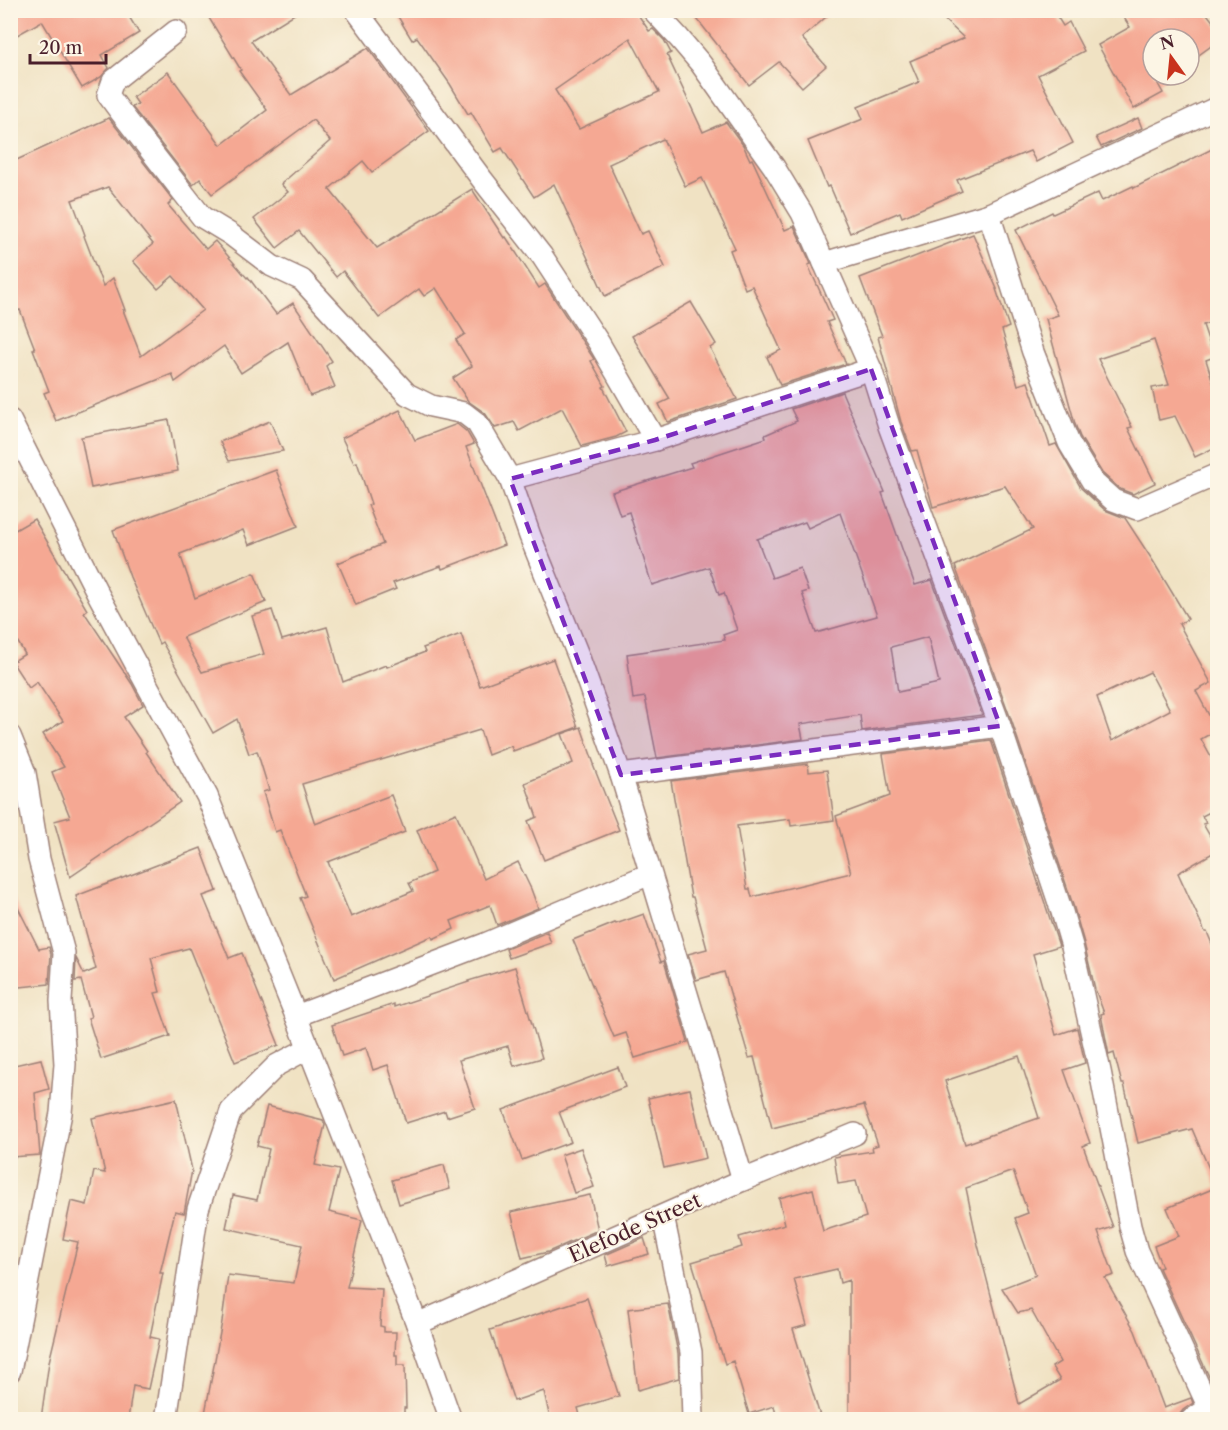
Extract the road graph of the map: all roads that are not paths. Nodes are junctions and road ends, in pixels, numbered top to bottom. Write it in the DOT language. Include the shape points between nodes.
graph roads {
  1 [pos="356,10"];
  2 [pos="653,10"];
  3 [pos="176,32"];
  4 [pos="1218,107"];
  5 [pos="989,213"];
  6 [pos="824,263"];
  7 [pos="871,369"];
  8 [pos="11,421"];
  9 [pos="655,440"];
  10 [pos="1218,474"];
  11 [pos="510,479"];
  12 [pos="1000,726"];
  13 [pos="10,736"];
  14 [pos="621,775"];
  15 [pos="650,874"];
  16 [pos="296,1016"];
  17 [pos="309,1048"];
  18 [pos="855,1134"];
  19 [pos="743,1180"];
  20 [pos="663,1216"];
  21 [pos="417,1324"];
  22 [pos="10,1371"];
  23 [pos="166,1419"];
  24 [pos="451,1419"];
  25 [pos="693,1419"];
  26 [pos="1191,1419"];
  1 -- 9 [label="street" via="542,256 599,343"];
  2 -- 6 [label="street" via="700,64 774,167 802,213"];
  3 -- 11 [label="street" via="113,81 108,95 119,110 202,217 272,266 302,280 407,394 431,406 464,413 477,423"];
  4 -- 5 [label="street"];
  5 -- 6 [label="street"];
  5 -- 10 [label="street" via="1033,351 1069,442 1092,481 1113,500 1137,509"];
  6 -- 7 [label="street"];
  7 -- 9 [label="street"];
  7 -- 12 [label="street"];
  8 -- 16 [label="street" via="98,594 207,796"];
  9 -- 11 [label="street"];
  11 -- 14 [label="street"];
  12 -- 14 [label="street"];
  12 -- 26 [label="street" via="1072,946 1137,1251 1209,1408"];
  13 -- 22 [label="street" via="25,773 39,860 64,953 61,1001 65,1064 61,1113"];
  14 -- 15 [label="street"];
  15 -- 16 [label="street" via="485,944"];
  15 -- 19 [label="street"];
  16 -- 17 [label="street"];
  17 -- 21 [label="street"];
  17 -- 23 [label="street" via="277,1065 231,1111 198,1209"];
  18 -- 19 [label="street, Elefode Street"];
  19 -- 20 [label="street, Elefode Street"];
  20 -- 21 [label="street, Elefode Street"];
  20 -- 25 [label="street" via="691,1352"];
  21 -- 24 [label="street"];
}
